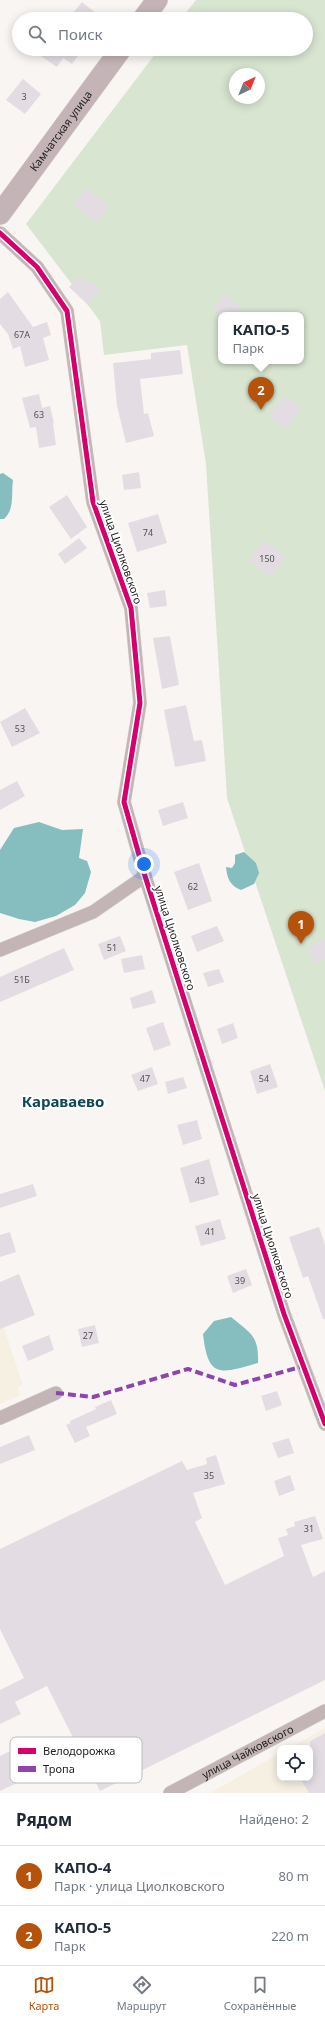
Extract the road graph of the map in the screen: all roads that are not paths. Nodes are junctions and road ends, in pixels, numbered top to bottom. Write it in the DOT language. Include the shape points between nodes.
graph roads {
  1 [pos="157,0"];
  2 [pos="148,12"];
  3 [pos="116,56"];
  4 [pos="0,214"];
  5 [pos="0,233"];
  6 [pos="145,876"];
  7 [pos="0,950"];
  8 [pos="56,1393"];
  9 [pos="0,1418"];
  10 [pos="325,1424"];
  11 [pos="325,1711"];
  12 [pos="170,1793"];
  1 -- 2 [label="main road"];
  3 -- 4 [label="main road, Камчатская улица"];
  5 -- 6 [label="street, улица Циолковского" via="37,268 66,311 93,502 131,608 140,703 124,802"];
  6 -- 7 [label="street" via="93,912"];
  6 -- 10 [label="street, улица Циолковского" via="284,1314"];
  8 -- 9 [label="street"];
  11 -- 12 [label="street, улица Чайковского"];
}
